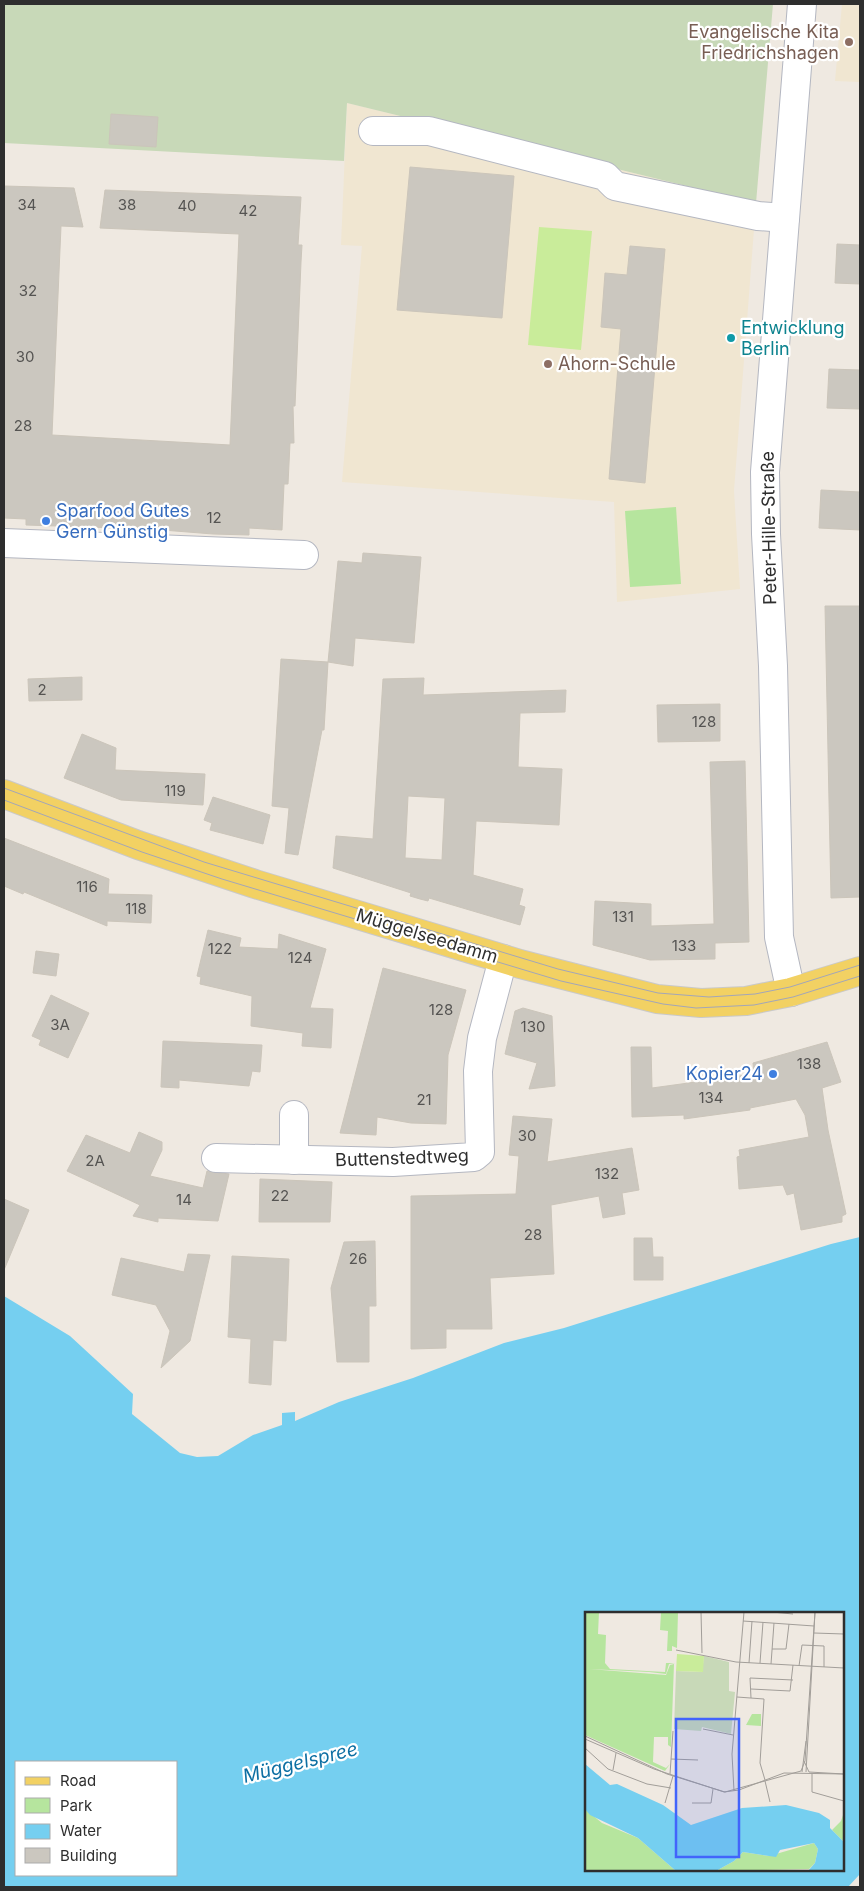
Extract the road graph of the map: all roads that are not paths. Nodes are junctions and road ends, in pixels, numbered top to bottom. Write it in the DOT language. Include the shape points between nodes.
graph roads {
  1 [pos="802,4"];
  2 [pos="373,131"];
  3 [pos="785,218"];
  4 [pos="4,543"];
  5 [pos="304,555"];
  6 [pos="4,794"];
  7 [pos="503,959"];
  8 [pos="860,971"];
  9 [pos="791,992"];
  10 [pos="294,1115"];
  11 [pos="216,1158"];
  12 [pos="294,1160"];
  1 -- 3 [label="street, Peter-Hille-Straße"];
  2 -- 3 [label="street" via="429,131 605,176 615,186 758,216"];
  3 -- 9 [label="street, Peter-Hille-Straße" via="765,472 765,510 773,666 779,937"];
  4 -- 5 [label="street"];
  6 -- 7 [label="main road, Müggelseedamm" via="204,868"];
  7 -- 9 [label="main road, Müggelseedamm" via="657,998 687,1002 746,1001"];
  7 -- 12 [label="street, Buttenstedtweg" via="482,1038 478,1071 480,1152 470,1158 446,1160"];
  8 -- 9 [label="main road, Müggelseedamm"];
  10 -- 12 [label="street"];
  11 -- 12 [label="street, Buttenstedtweg"];
}
